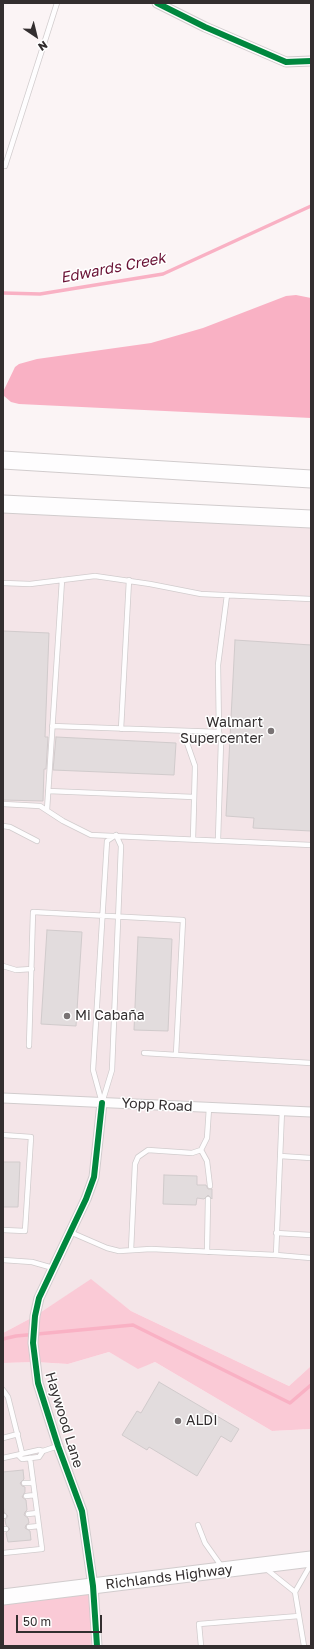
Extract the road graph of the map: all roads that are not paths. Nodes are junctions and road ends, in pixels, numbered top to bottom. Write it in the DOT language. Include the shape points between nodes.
graph roads {
  1 [pos="57,3"];
  2 [pos="157,3"];
  3 [pos="311,61"];
  4 [pos="5,166"];
  5 [pos="3,460"];
  6 [pos="311,478"];
  7 [pos="3,504"];
  8 [pos="311,519"];
  9 [pos="62,580"];
  10 [pos="129,580"];
  11 [pos="3,583"];
  12 [pos="227,595"];
  13 [pos="311,598"];
  14 [pos="52,726"];
  15 [pos="121,729"];
  16 [pos="188,731"];
  17 [pos="219,732"];
  18 [pos="48,791"];
  19 [pos="194,797"];
  20 [pos="3,804"];
  21 [pos="47,810"];
  22 [pos="3,826"];
  23 [pos="116,835"];
  24 [pos="193,839"];
  25 [pos="218,840"];
  26 [pos="37,841"];
  27 [pos="311,845"];
  28 [pos="102,916"];
  29 [pos="118,917"];
  30 [pos="3,966"];
  31 [pos="32,969"];
  32 [pos="30,1046"];
  33 [pos="144,1053"];
  34 [pos="176,1054"];
  35 [pos="311,1063"];
  36 [pos="3,1098"];
  37 [pos="102,1103"];
  38 [pos="209,1108"];
  39 [pos="282,1110"];
  40 [pos="311,1112"];
  41 [pos="3,1135"];
  42 [pos="201,1150"];
  43 [pos="280,1156"];
  44 [pos="311,1158"];
  45 [pos="210,1186"];
  46 [pos="208,1199"];
  47 [pos="3,1230"];
  48 [pos="70,1232"];
  49 [pos="276,1233"];
  50 [pos="311,1234"];
  51 [pos="131,1250"];
  52 [pos="206,1252"];
  53 [pos="276,1255"];
  54 [pos="311,1258"];
  55 [pos="3,1260"];
  56 [pos="53,1268"];
  57 [pos="3,1390"];
  58 [pos="18,1434"];
  59 [pos="3,1438"];
  60 [pos="58,1446"];
  61 [pos="43,1451"];
  62 [pos="20,1454"];
  63 [pos="3,1458"];
  64 [pos="30,1458"];
  65 [pos="33,1483"];
  66 [pos="24,1484"];
  67 [pos="35,1495"];
  68 [pos="26,1496"];
  69 [pos="37,1513"];
  70 [pos="28,1514"];
  71 [pos="198,1525"];
  72 [pos="39,1526"];
  73 [pos="29,1527"];
  74 [pos="3,1553"];
  75 [pos="311,1559"];
  76 [pos="311,1564"];
  77 [pos="262,1566"];
  78 [pos="224,1570"];
  79 [pos="93,1586"];
  80 [pos="295,1592"];
  81 [pos="3,1597"];
  82 [pos="299,1616"];
  83 [pos="97,1646"];
  84 [pos="201,1646"];
  85 [pos="304,1646"];
  1 -- 4 [label="lane"];
  2 -- 3 [label="street" via="286,62"];
  5 -- 6 [label="highway"];
  7 -- 8 [label="highway"];
  9 -- 10 [label="lane" via="95,576"];
  9 -- 11 [label="lane" via="30,584"];
  9 -- 14 [label="lane"];
  10 -- 12 [label="lane" via="201,594"];
  10 -- 15 [label="lane"];
  12 -- 13 [label="lane"];
  12 -- 17 [label="lane" via="218,666"];
  14 -- 15 [label="lane"];
  14 -- 18 [label="lane"];
  15 -- 16 [label="lane"];
  16 -- 17 [label="lane"];
  16 -- 19 [label="lane" via="186,743 195,766"];
  17 -- 25 [label="lane" via="221,741"];
  18 -- 19 [label="lane"];
  18 -- 21 [label="lane"];
  19 -- 24 [label="lane"];
  20 -- 21 [label="lane" via="34,806"];
  21 -- 23 [label="lane" via="91,834"];
  22 -- 26 [label="lane"];
  23 -- 24 [label="lane"];
  23 -- 28 [label="lane" via="107,841"];
  23 -- 29 [label="lane" via="121,846"];
  24 -- 25 [label="lane"];
  25 -- 27 [label="lane"];
  28 -- 29 [label="lane"];
  28 -- 31 [label="lane" via="33,912"];
  28 -- 37 [label="lane" via="93,1070"];
  29 -- 34 [label="lane" via="183,920"];
  29 -- 37 [label="lane" via="112,1070"];
  30 -- 31 [label="lane" via="16,970"];
  31 -- 32 [label="lane"];
  33 -- 34 [label="lane"];
  34 -- 35 [label="lane"];
  36 -- 37 [label="street, Yopp Road"];
  37 -- 38 [label="street, Yopp Road"];
  37 -- 48 [label="street, Haywood Lane" via="94,1177"];
  38 -- 39 [label="street, Yopp Road"];
  38 -- 42 [label="lane" via="207,1138"];
  39 -- 40 [label="street, Yopp Road"];
  39 -- 43 [label="lane"];
  41 -- 47 [label="lane" via="31,1137 25,1231"];
  42 -- 45 [label="lane" via="207,1161"];
  42 -- 51 [label="lane" via="192,1153 148,1150 138,1157 135,1164"];
  43 -- 44 [label="lane"];
  43 -- 49 [label="lane"];
  46 -- 52 [label="lane"];
  48 -- 51 [label="lane" via="107,1248 118,1251"];
  48 -- 56 [label="street, Haywood Lane"];
  49 -- 50 [label="lane"];
  49 -- 53 [label="lane"];
  51 -- 52 [label="lane"];
  52 -- 53 [label="lane"];
  53 -- 54 [label="lane"];
  55 -- 56 [label="lane" via="32,1262"];
  56 -- 60 [label="street, Haywood Lane" via="39,1298 33,1344 38,1384"];
  57 -- 58 [label="lane" via="8,1397"];
  58 -- 59 [label="lane"];
  58 -- 62 [label="lane"];
  60 -- 61 [label="lane"];
  60 -- 79 [label="street, Haywood Lane" via="82,1511"];
  61 -- 62 [label="lane"];
  61 -- 64 [label="lane" via="39,1457"];
  62 -- 63 [label="lane"];
  62 -- 64 [label="lane" via="22,1459"];
  64 -- 65 [label="lane"];
  65 -- 66 [label="lane"];
  65 -- 67 [label="lane"];
  67 -- 68 [label="lane"];
  67 -- 69 [label="lane"];
  69 -- 70 [label="lane"];
  69 -- 72 [label="lane"];
  71 -- 78 [label="lane" via="205,1544"];
  72 -- 73 [label="lane"];
  72 -- 74 [label="lane" via="42,1549"];
  75 -- 77 [label="main road, Richlands Highway"];
  76 -- 80 [label="lane"];
  77 -- 78 [label="main road, Richlands Highway"];
  77 -- 80 [label="lane"];
  78 -- 79 [label="main road, Richlands Highway"];
  79 -- 81 [label="main road, Richlands Highway"];
  79 -- 83 [label="street, Haywood Lane"];
  80 -- 82 [label="lane"];
  82 -- 84 [label="lane" via="199,1624"];
  82 -- 85 [label="lane"];
}
